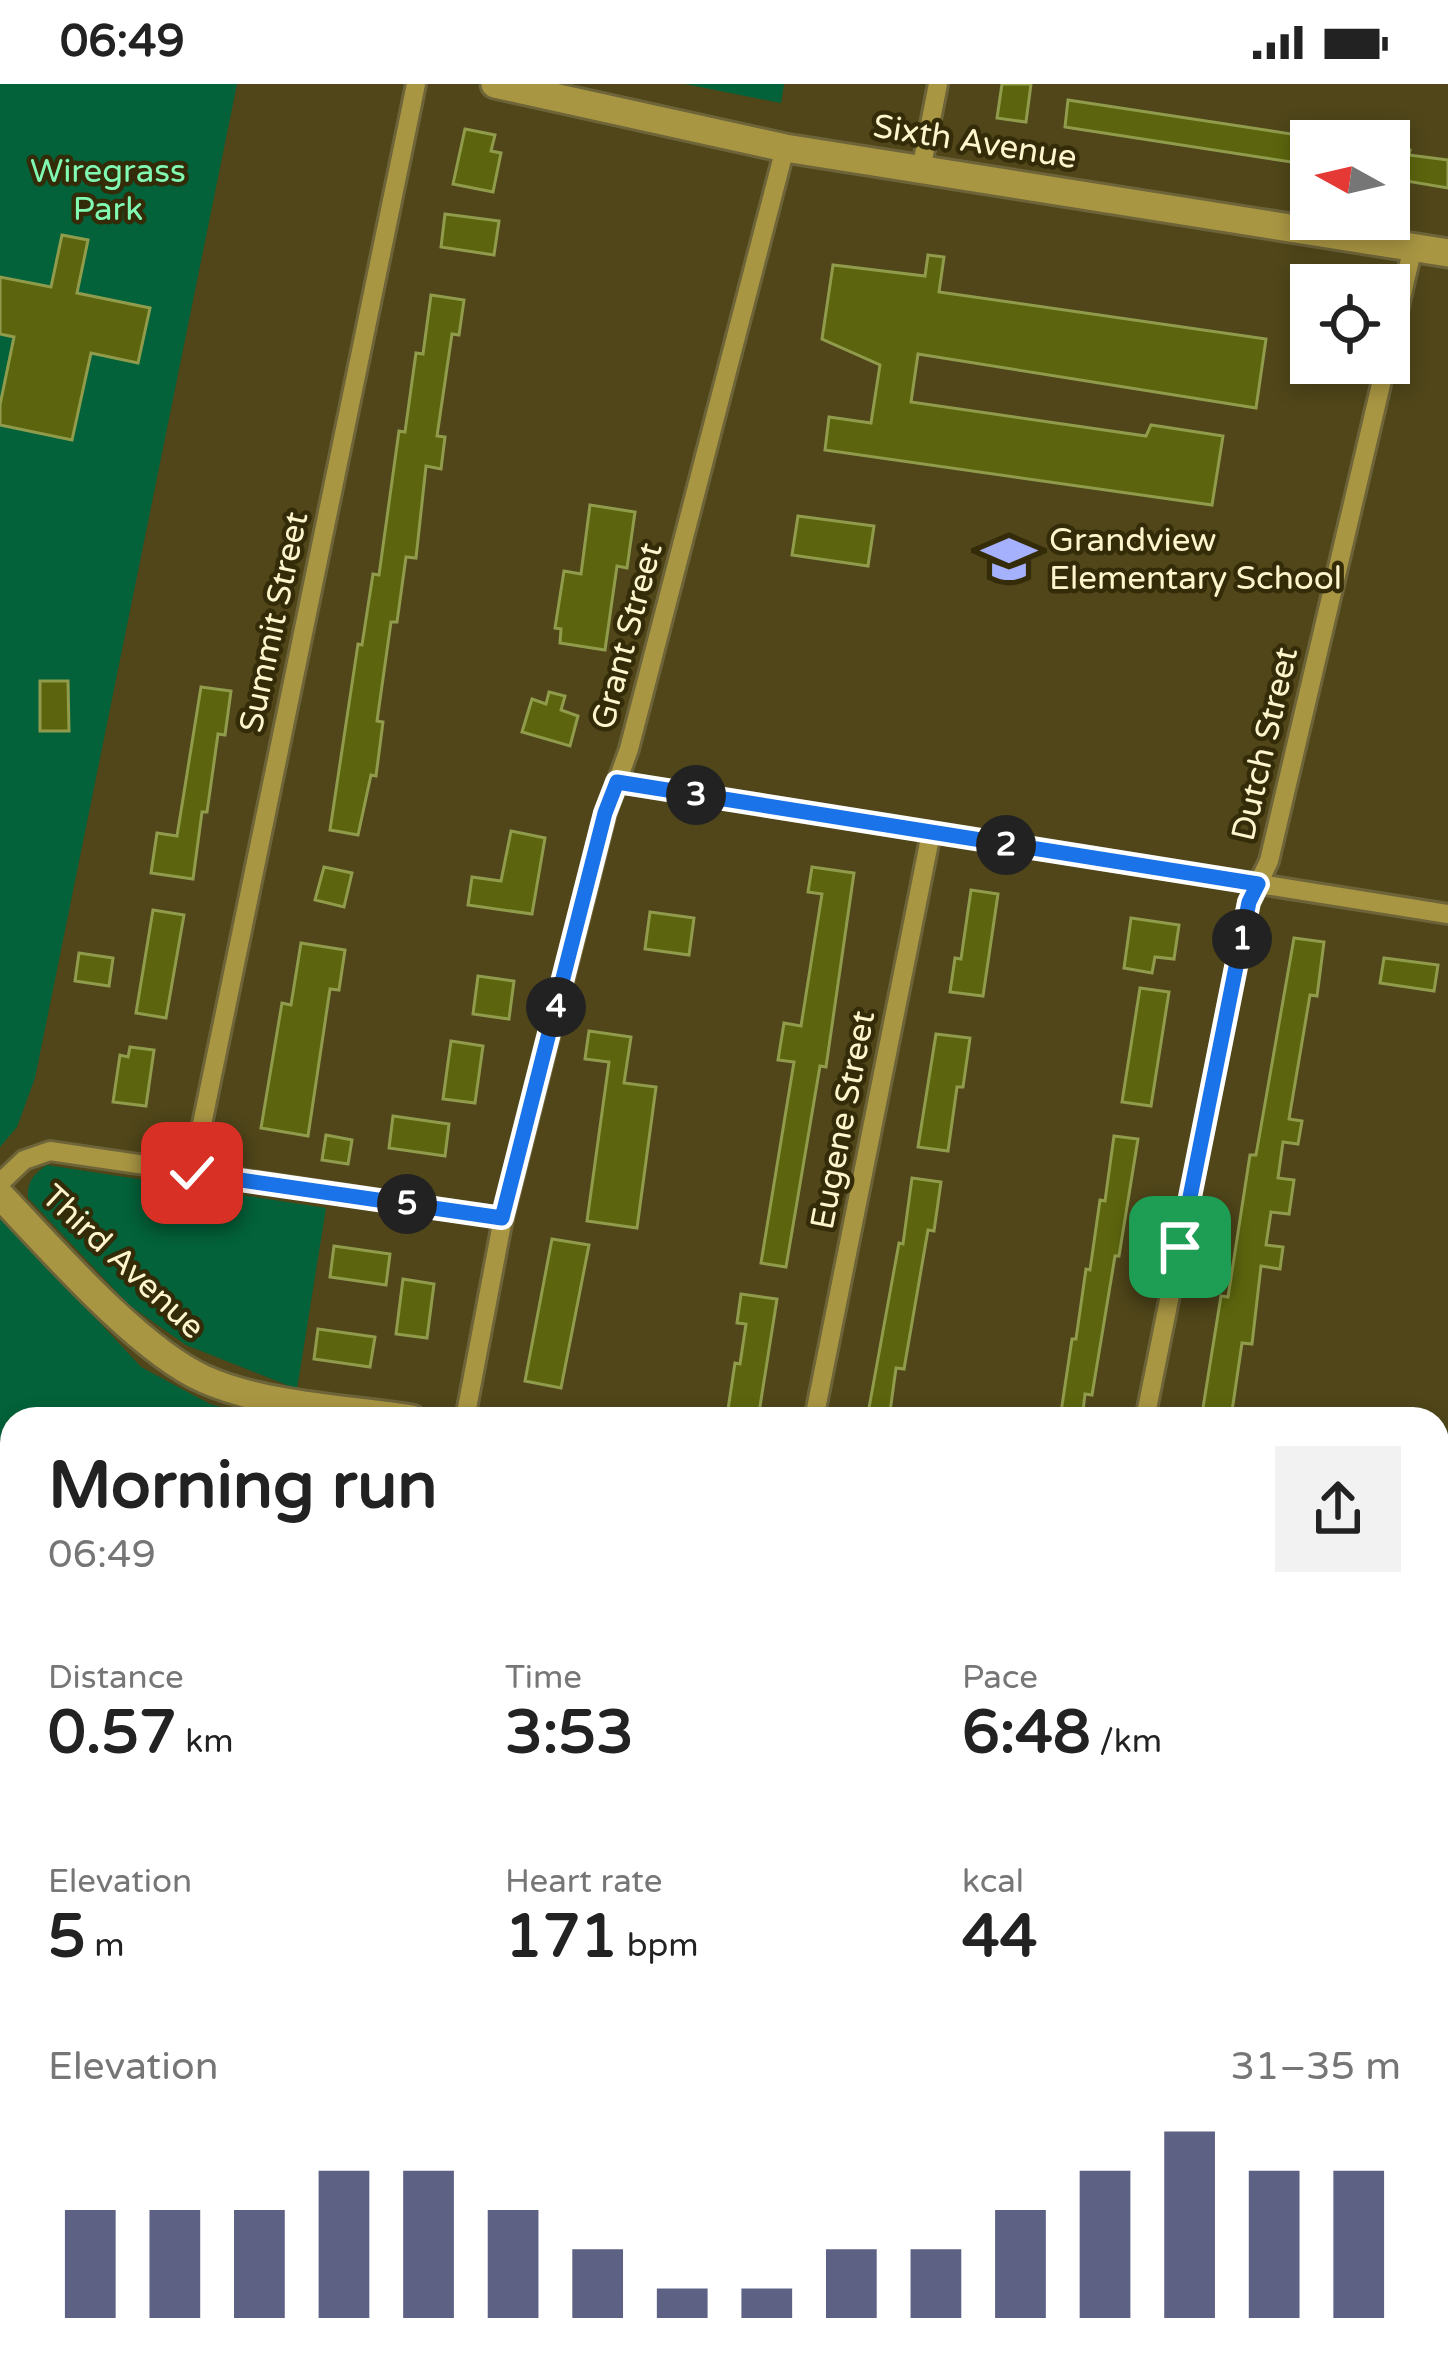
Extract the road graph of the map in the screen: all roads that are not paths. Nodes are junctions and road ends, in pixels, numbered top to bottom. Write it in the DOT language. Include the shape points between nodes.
graph roads {
  1 [pos="416,84"];
  2 [pos="495,84"];
  3 [pos="938,84"];
  4 [pos="785,148"];
  5 [pos="921,170"];
  6 [pos="1413,248"];
  7 [pos="1448,253"];
  8 [pos="1409,264"];
  9 [pos="1381,384"];
  10 [pos="617,782"];
  11 [pos="931,833"];
  12 [pos="1258,884"];
  13 [pos="1448,914"];
  14 [pos="192,1173"];
  15 [pos="0,1183"];
  16 [pos="0,1195"];
  17 [pos="502,1218"];
  18 [pos="294,1407"];
  19 [pos="467,1407"];
  20 [pos="816,1407"];
  21 [pos="1147,1407"];
  1 -- 14 [label="street, Summit Street"];
  2 -- 4 [label="street, Sixth Avenue"];
  3 -- 5 [label="street"];
  4 -- 5 [label="street, Sixth Avenue"];
  4 -- 10 [label="street, Grant Street"];
  5 -- 6 [label="street, Sixth Avenue"];
  6 -- 7 [label="street, Sixth Avenue"];
  6 -- 8 [label="street"];
  9 -- 12 [label="street, Dutch Street"];
  10 -- 11 [label="street"];
  10 -- 17 [label="street, Grant Street"];
  11 -- 12 [label="street"];
  11 -- 20 [label="street, Eugene Street"];
  12 -- 13 [label="street"];
  12 -- 21 [label="street, Dutch Street"];
  14 -- 15 [label="street" via="50,1151 24,1160"];
  14 -- 17 [label="street"];
  16 -- 18 [label="street, Third Avenue" via="133,1329 186,1370"];
  17 -- 19 [label="street, Grant Street"];
}
